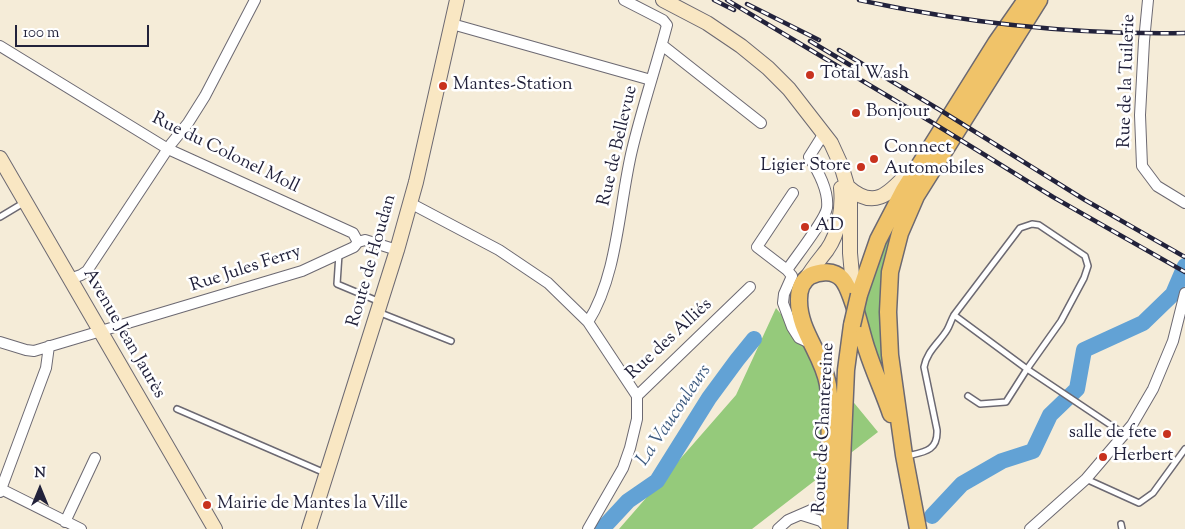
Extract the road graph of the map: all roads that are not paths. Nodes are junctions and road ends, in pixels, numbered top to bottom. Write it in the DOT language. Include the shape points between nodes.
graph roads {
  1 [pos="255,0"];
  2 [pos="456,0"];
  3 [pos="624,0"];
  4 [pos="663,0"];
  5 [pos="1026,0"];
  6 [pos="1039,0"];
  7 [pos="1148,0"];
  8 [pos="452,24"];
  9 [pos="662,45"];
  10 [pos="0,46"];
  11 [pos="651,80"];
  12 [pos="761,123"];
  13 [pos="823,137"];
  14 [pos="168,148"];
  15 [pos="924,156"];
  16 [pos="0,158"];
  17 [pos="848,187"];
  18 [pos="793,193"];
  19 [pos="26,202"];
  20 [pos="410,203"];
  21 [pos="1185,203"];
  22 [pos="0,217"];
  23 [pos="358,242"];
  24 [pos="397,250"];
  25 [pos="340,254"];
  26 [pos="795,275"];
  27 [pos="70,279"];
  28 [pos="750,287"];
  29 [pos="1185,292"];
  30 [pos="379,307"];
  31 [pos="954,315"];
  32 [pos="588,322"];
  33 [pos="857,329"];
  34 [pos="100,331"];
  35 [pos="451,340"];
  36 [pos="0,342"];
  37 [pos="49,346"];
  38 [pos="1027,369"];
  39 [pos="637,396"];
  40 [pos="968,396"];
  41 [pos="177,409"];
  42 [pos="1124,434"];
  43 [pos="1185,449"];
  44 [pos="904,456"];
  45 [pos="95,458"];
  46 [pos="327,474"];
  47 [pos="1086,479"];
  48 [pos="0,491"];
  49 [pos="828,495"];
  50 [pos="802,515"];
  51 [pos="65,522"];
  52 [pos="80,529"];
  53 [pos="215,529"];
  54 [pos="309,529"];
  55 [pos="588,529"];
  56 [pos="778,529"];
  57 [pos="830,529"];
  58 [pos="839,529"];
  59 [pos="918,529"];
  60 [pos="1030,529"];
  1 -- 14 [label="street" via="205,96"];
  2 -- 8 [label="main road, Route de Houdan"];
  3 -- 9 [label="street, Rue de Bellevue" via="663,20 667,25"];
  4 -- 13 [label="main road" via="707,23 768,68 789,89"];
  5 -- 15 [label="main road, Route de Chantereine"];
  6 -- 44 [label="main road" via="916,196 900,233 889,283 888,312"];
  7 -- 21 [label="street, Rue de la Tuilerie" via="1140,115 1142,166 1157,186"];
  8 -- 11 [label="street"];
  8 -- 20 [label="main road, Route de Houdan"];
  9 -- 11 [label="street, Rue de Bellevue"];
  9 -- 12 [label="street"];
  10 -- 14 [label="street, Rue du Colonel Moll"];
  11 -- 32 [label="street, Rue de Bellevue" via="632,151 610,264 595,311"];
  13 -- 17 [label="main road" via="841,164"];
  13 -- 26 [label="street" via="809,157 819,172 827,208 800,251"];
  13 -- 26 [label="main road" via="840,181 842,202 837,228 832,242"];
  14 -- 23 [label="street, Rue du Colonel Moll" via="353,233"];
  14 -- 27 [label="street" via="87,271"];
  15 -- 17 [label="main road" via="891,192 882,197 866,198"];
  15 -- 33 [label="main road, Route de Chantereine, bridge" via="878,240 859,295"];
  16 -- 19 [label="main road, Avenue Jean Jaurès"];
  17 -- 33 [label="main road"];
  18 -- 26 [label="street" via="757,247"];
  19 -- 22 [label="lane"];
  19 -- 27 [label="main road, Avenue Jean Jaurès"];
  20 -- 24 [label="main road, Route de Houdan"];
  20 -- 32 [label="street, Rue des Alliés" via="499,250 548,283"];
  23 -- 24 [label="street" via="365,240"];
  23 -- 25 [label="street, Rue Jules Ferry"];
  24 -- 30 [label="main road, Route de Houdan"];
  25 -- 30 [label="lane" via="337,284"];
  25 -- 34 [label="street, Rue Jules Ferry" via="302,270"];
  26 -- 33 [label="main road" via="826,272 842,278"];
  26 -- 49 [label="main road" via="804,327 825,371 830,399"];
  27 -- 34 [label="main road, Avenue Jean Jaurès"];
  28 -- 39 [label="street, Rue des Alliés"];
  29 -- 42 [label="street" via="1173,341 1153,389"];
  30 -- 35 [label="lane"];
  30 -- 46 [label="main road, Route de Houdan"];
  31 -- 38 [label="lane"];
  31 -- 38 [label="lane" via="1020,228 1032,224 1040,226 1085,256 1088,266 1084,278 1061,321"];
  31 -- 44 [label="lane" via="948,329 926,357 924,367 938,439 928,451"];
  32 -- 39 [label="street, Rue des Alliés"];
  33 -- 44 [label="main road" via="886,400"];
  33 -- 58 [label="main road, Route de Chantereine" via="847,360"];
  34 -- 37 [label="street, Rue Jules Ferry"];
  34 -- 53 [label="main road, Avenue Jean Jaurès"];
  36 -- 37 [label="street, Rue Jules Ferry" via="34,351"];
  37 -- 48 [label="street" via="46,368"];
  38 -- 40 [label="lane" via="1006,402 980,404"];
  38 -- 42 [label="lane"];
  39 -- 55 [label="street" via="637,418 623,468"];
  41 -- 46 [label="lane"];
  42 -- 47 [label="street"];
  43 -- 47 [label="lane" via="1152,493 1139,503"];
  44 -- 59 [label="main road"];
  45 -- 51 [label="street"];
  46 -- 54 [label="main road, Route de Houdan"];
  47 -- 60 [label="street"];
  48 -- 51 [label="street"];
  49 -- 50 [label="street" via="818,507"];
  49 -- 57 [label="main road"];
  50 -- 56 [label="street" via="788,520"];
  50 -- 57 [label="street"];
  51 -- 52 [label="street"];
}
